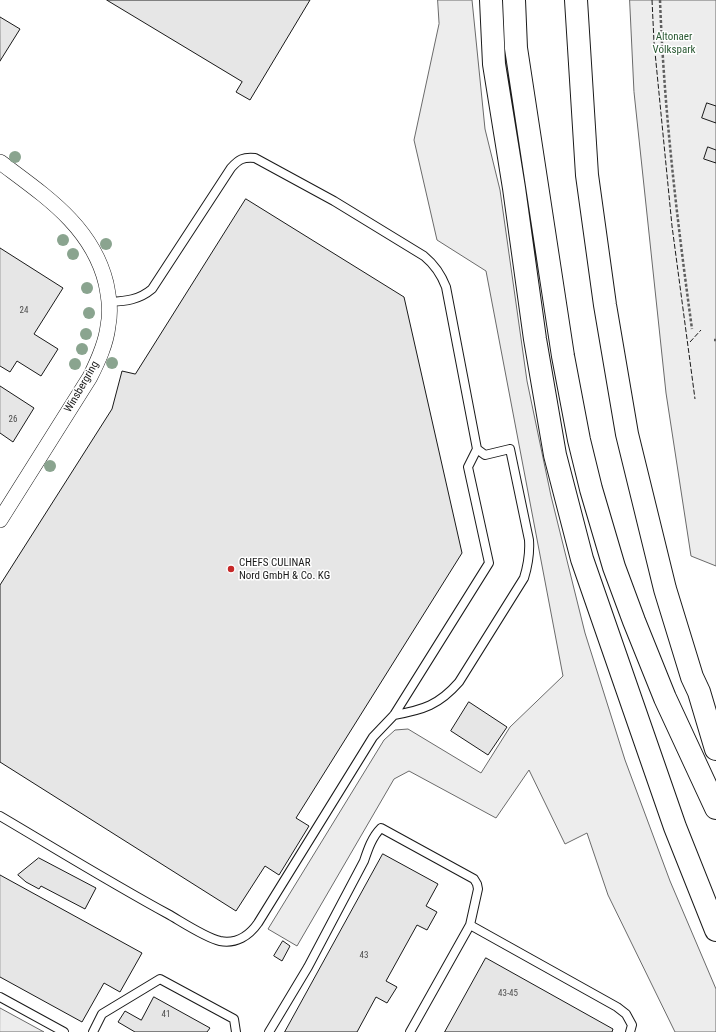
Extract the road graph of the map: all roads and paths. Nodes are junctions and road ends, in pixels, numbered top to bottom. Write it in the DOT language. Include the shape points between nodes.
graph roads {
  1 [pos="491,0"];
  2 [pos="514,0"];
  3 [pos="576,0"];
  4 [pos="660,0"];
  5 [pos="0,162"];
  6 [pos="110,302"];
  7 [pos="692,329"];
  8 [pos="477,449"];
  9 [pos="0,520"];
  10 [pos="394,715"];
  11 [pos="716,749"];
  12 [pos="716,808"];
  13 [pos="0,816"];
  14 [pos="470,925"];
  15 [pos="716,930"];
  16 [pos="0,997"];
  17 [pos="64,1032"];
  18 [pos="93,1032"];
  19 [pos="236,1032"];
  20 [pos="269,1032"];
  21 [pos="410,1032"];
  22 [pos="630,1032"];
  1 -- 15 [label="highway" via="494,64 536,347 555,455 584,566 675,827"];
  2 -- 12 [label="highway" via="516,48 561,348 589,482 614,567 634,621 665,698"];
  3 -- 11 [label="highway" via="587,175 605,305 627,434 665,589"];
  4 -- 7 [label="path" via="661,42 678,223"];
  5 -- 6 [label="street, Winsbergring" via="56,206 88,240 100,265"];
  6 -- 8 [label="lane" via="135,299 152,289 231,168 238,161 248,157 256,158 334,201 424,256 435,266 446,287"];
  6 -- 9 [label="street, Winsbergring" via="106,338 90,377"];
  8 -- 10 [label="lane" via="468,467 489,563"];
  8 -- 10 [label="lane" via="485,454 510,449 529,540 530,552 524,578 453,690 428,707"];
  10 -- 13 [label="lane" via="373,737 253,930 235,941 213,939 138,898"];
  14 -- 20 [label="lane" via="478,889 474,879 381,828 308,967"];
  14 -- 21 [label="lane"];
  14 -- 22 [label="lane" via="626,1014 632,1025"];
  16 -- 17 [label="lane"];
  18 -- 19 [label="lane" via="102,1014 160,980 234,1019"];
}
